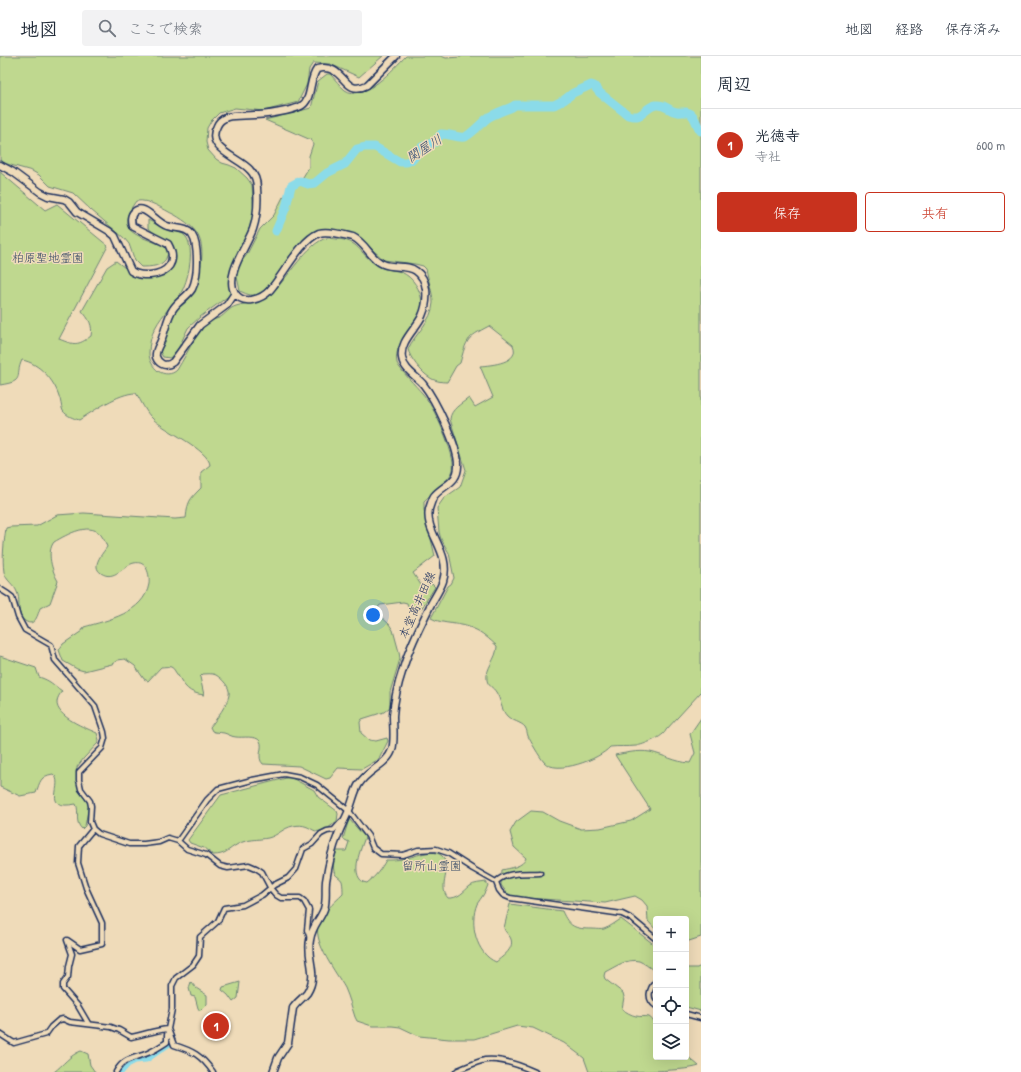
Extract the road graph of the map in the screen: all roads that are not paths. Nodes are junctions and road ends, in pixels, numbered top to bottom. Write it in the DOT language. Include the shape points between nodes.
graph roads {
  1 [pos="396,56"];
  2 [pos="0,165"];
  3 [pos="234,293"];
  4 [pos="0,589"];
  5 [pos="349,811"];
  6 [pos="345,820"];
  7 [pos="93,829"];
  8 [pos="178,841"];
  9 [pos="540,873"];
  10 [pos="496,882"];
  11 [pos="270,889"];
  12 [pos="653,936"];
  13 [pos="310,938"];
  14 [pos="653,985"];
  15 [pos="653,1004"];
  16 [pos="689,1015"];
  17 [pos="701,1018"];
  18 [pos="88,1023"];
  19 [pos="168,1030"];
  20 [pos="0,1034"];
  21 [pos="116,1072"];
  22 [pos="213,1072"];
  23 [pos="273,1072"];
  24 [pos="456,1072"];
  25 [pos="534,1072"];
  1 -- 3 [label="main road" via="362,87 346,83 335,70 317,69 306,102 302,106 267,114 230,116 216,126 214,136 219,147 247,166 256,177 257,183 256,220 232,277"];
  2 -- 3 [label="main road" via="40,192 69,202 77,212 109,231 115,236 131,271 136,274 156,274 167,270 172,254 168,244 132,226 131,216 135,211 145,210 159,223 188,231 194,241 197,263 193,285 172,309 156,351 158,361 163,365 173,362 200,325 227,305"];
  3 -- 5 [label="main road, 本堂高井田線" via="243,300 260,298 269,292 303,247 316,235 328,232 357,239 382,264 405,266 414,270 420,274 426,291 426,304 421,318 402,349 402,358 405,366 424,385 434,401 453,443 458,461 457,476 434,496 428,515 444,560 444,569 442,582 403,667 394,703 392,749 386,759 366,774 357,786"];
  4 -- 7 [label="street" via="12,598 25,630 51,645 55,660 95,706 105,738 102,748 79,772 81,789 90,801 90,822"];
  5 -- 6 [label="main road, 本堂高井田線"];
  5 -- 8 [label="street" via="317,785 300,776 284,774 218,789 207,800"];
  5 -- 10 [label="street" via="368,836 373,848 381,854 403,856 418,850 436,849 448,853"];
  6 -- 11 [label="street" via="334,830 321,834 303,849 293,873"];
  6 -- 13 [label="main road, 本堂高井田線" via="337,836 326,879 325,906 313,926"];
  7 -- 8 [label="street" via="99,834 129,844 159,842 168,838"];
  7 -- 18 [label="street" via="79,846 78,863 102,923 102,944 80,949 67,940 72,954 68,977 63,984 63,990 78,1006"];
  8 -- 11 [label="street" via="187,849 206,854 220,866 228,868 248,865 256,868 262,872"];
  9 -- 10 [label="street" via="507,875"];
  10 -- 12 [label="street" via="503,895 510,898 622,914"];
  11 -- 13 [label="street" via="281,898 295,897 304,901 309,910 307,930"];
  11 -- 19 [label="street" via="243,905 224,908 218,921 200,937 199,956 194,964 176,978 172,986 172,1009"];
  13 -- 23 [label="main road, 本堂高井田線" via="308,945 313,976 306,994 293,1008 288,1043"];
  14 -- 15 [label="street" via="649,995"];
  16 -- 17 [label="street"];
  18 -- 19 [label="street" via="111,1027 130,1037"];
  18 -- 20 [label="street" via="59,1020 46,1034 14,1043"];
  19 -- 21 [label="street" via="167,1042 146,1054 123,1062"];
  19 -- 22 [label="street" via="174,1045 191,1050 204,1060"];
  24 -- 25 [label="street" via="484,1060 519,1065"];
}
